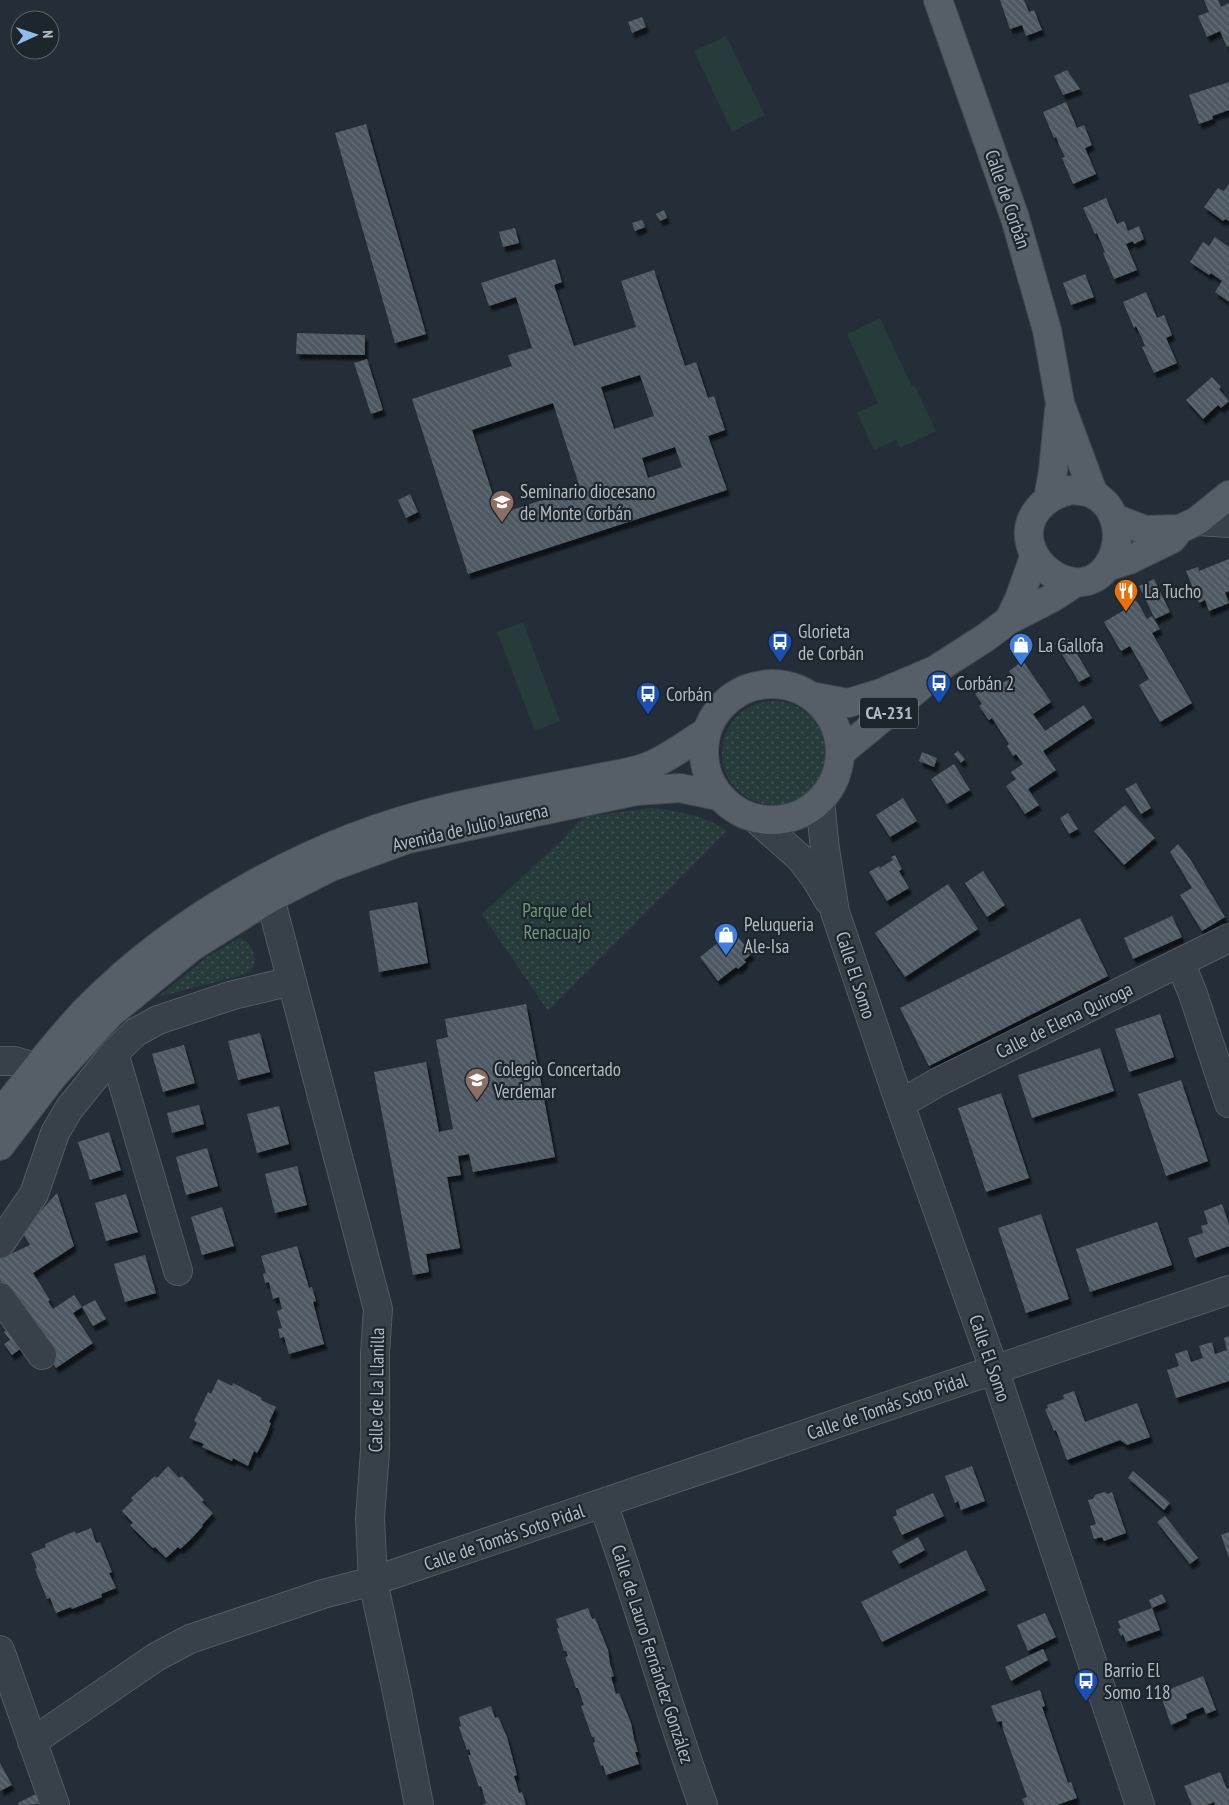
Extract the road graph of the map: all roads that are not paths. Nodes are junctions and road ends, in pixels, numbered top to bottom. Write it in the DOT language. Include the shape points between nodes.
graph roads {
  1 [pos="938,0"];
  2 [pos="1060,403"];
  3 [pos="1094,495"];
  4 [pos="1229,495"];
  5 [pos="1048,499"];
  6 [pos="1114,518"];
  7 [pos="1229,523"];
  8 [pos="1188,525"];
  9 [pos="1034,556"];
  10 [pos="1107,567"];
  11 [pos="1075,583"];
  12 [pos="1008,620"];
  13 [pos="935,670"];
  14 [pos="816,698"];
  15 [pos="706,732"];
  16 [pos="840,752"];
  17 [pos="718,796"];
  18 [pos="820,801"];
  19 [pos="756,819"];
  20 [pos="270,898"];
  21 [pos="835,912"];
  22 [pos="1229,938"];
  23 [pos="1180,962"];
  24 [pos="292,981"];
  25 [pos="114,1053"];
  26 [pos="0,1061"];
  27 [pos="35,1067"];
  28 [pos="1229,1103"];
  29 [pos="900,1104"];
  30 [pos="0,1114"];
  31 [pos="0,1146"];
  32 [pos="0,1244"];
  33 [pos="178,1271"];
  34 [pos="1229,1290"];
  35 [pos="0,1297"];
  36 [pos="42,1356"];
  37 [pos="994,1369"];
  38 [pos="603,1504"];
  39 [pos="373,1582"];
  40 [pos="0,1650"];
  41 [pos="32,1742"];
  42 [pos="55,1805"];
  43 [pos="419,1805"];
  44 [pos="703,1805"];
  45 [pos="1140,1805"];
  1 -- 2 [label="main road, Calle de Corbán / CA-231" via="1030,265 1047,330"];
  2 -- 3 [label="main road, Calle de Corbán / CA-231"];
  2 -- 5 [label="main road, Calle de Corbán / CA-231"];
  3 -- 5 [label="main road" via="1071,490 1059,492"];
  3 -- 6 [label="main road, CA-231" via="1107,506"];
  4 -- 8 [label="main road"];
  5 -- 9 [label="main road, CA-231" via="1033,516 1030,541"];
  6 -- 8 [label="main road" via="1145,530"];
  6 -- 10 [label="main road" via="1118,535 1115,552"];
  7 -- 8 [label="street"];
  8 -- 10 [label="main road" via="1172,539"];
  9 -- 11 [label="main road" via="1046,571"];
  9 -- 12 [label="main road, CA-231"];
  10 -- 11 [label="main road, CA-231" via="1088,581"];
  11 -- 12 [label="main road, CA-231"];
  12 -- 13 [label="main road, CA-231"];
  13 -- 14 [label="main road, CA-231" via="848,703"];
  13 -- 16 [label="main road, CA-231" via="921,686"];
  14 -- 15 [label="main road" via="781,684 752,686 723,703"];
  14 -- 16 [label="main road" via="836,729"];
  15 -- 17 [label="main road" via="703,755 707,776"];
  15 -- 27 [label="main road, Avenida de Julio Jaurena" via="648,767 444,809 376,830 306,857 254,884 181,929 88,1008"];
  16 -- 18 [label="main road" via="838,770"];
  17 -- 19 [label="main road" via="735,810"];
  17 -- 20 [label="main road, Avenida de Julio Jaurena" via="680,788 636,791 443,830 331,867"];
  18 -- 19 [label="main road" via="801,814 779,820"];
  18 -- 21 [label="street, Calle El Somo"];
  19 -- 21 [label="street, Calle El Somo" via="800,858"];
  20 -- 24 [label="street, Calle de La Llanilla"];
  20 -- 31 [label="main road, Avenida de Julio Jaurena" via="193,946 110,1014 54,1075"];
  21 -- 29 [label="street, Calle El Somo"];
  22 -- 23 [label="street, Calle de Elena Quiroga"];
  23 -- 28 [label="street"];
  23 -- 29 [label="street, Calle de Elena Quiroga"];
  24 -- 25 [label="street" via="233,994 158,1020 136,1032"];
  24 -- 39 [label="street, Calle de La Llanilla" via="378,1309 370,1518"];
  25 -- 32 [label="street" via="69,1108 55,1133 34,1194"];
  25 -- 33 [label="street"];
  26 -- 27 [label="street"];
  27 -- 30 [label="main road, Avenida de Julio Jaurena"];
  29 -- 37 [label="street, Calle El Somo"];
  34 -- 37 [label="street, Calle de Tomás Soto Pidal"];
  35 -- 36 [label="street"];
  37 -- 38 [label="street, Calle de Tomás Soto Pidal"];
  37 -- 45 [label="street, Calle El Somo"];
  38 -- 39 [label="street, Calle de Tomás Soto Pidal"];
  38 -- 44 [label="street, Calle de Lauro Fernández González"];
  39 -- 41 [label="street, Calle de Tomás Soto Pidal" via="322,1594 190,1639 156,1657"];
  39 -- 43 [label="street, Calle de La Llanilla"];
  40 -- 41 [label="street"];
  41 -- 42 [label="street"];
}
